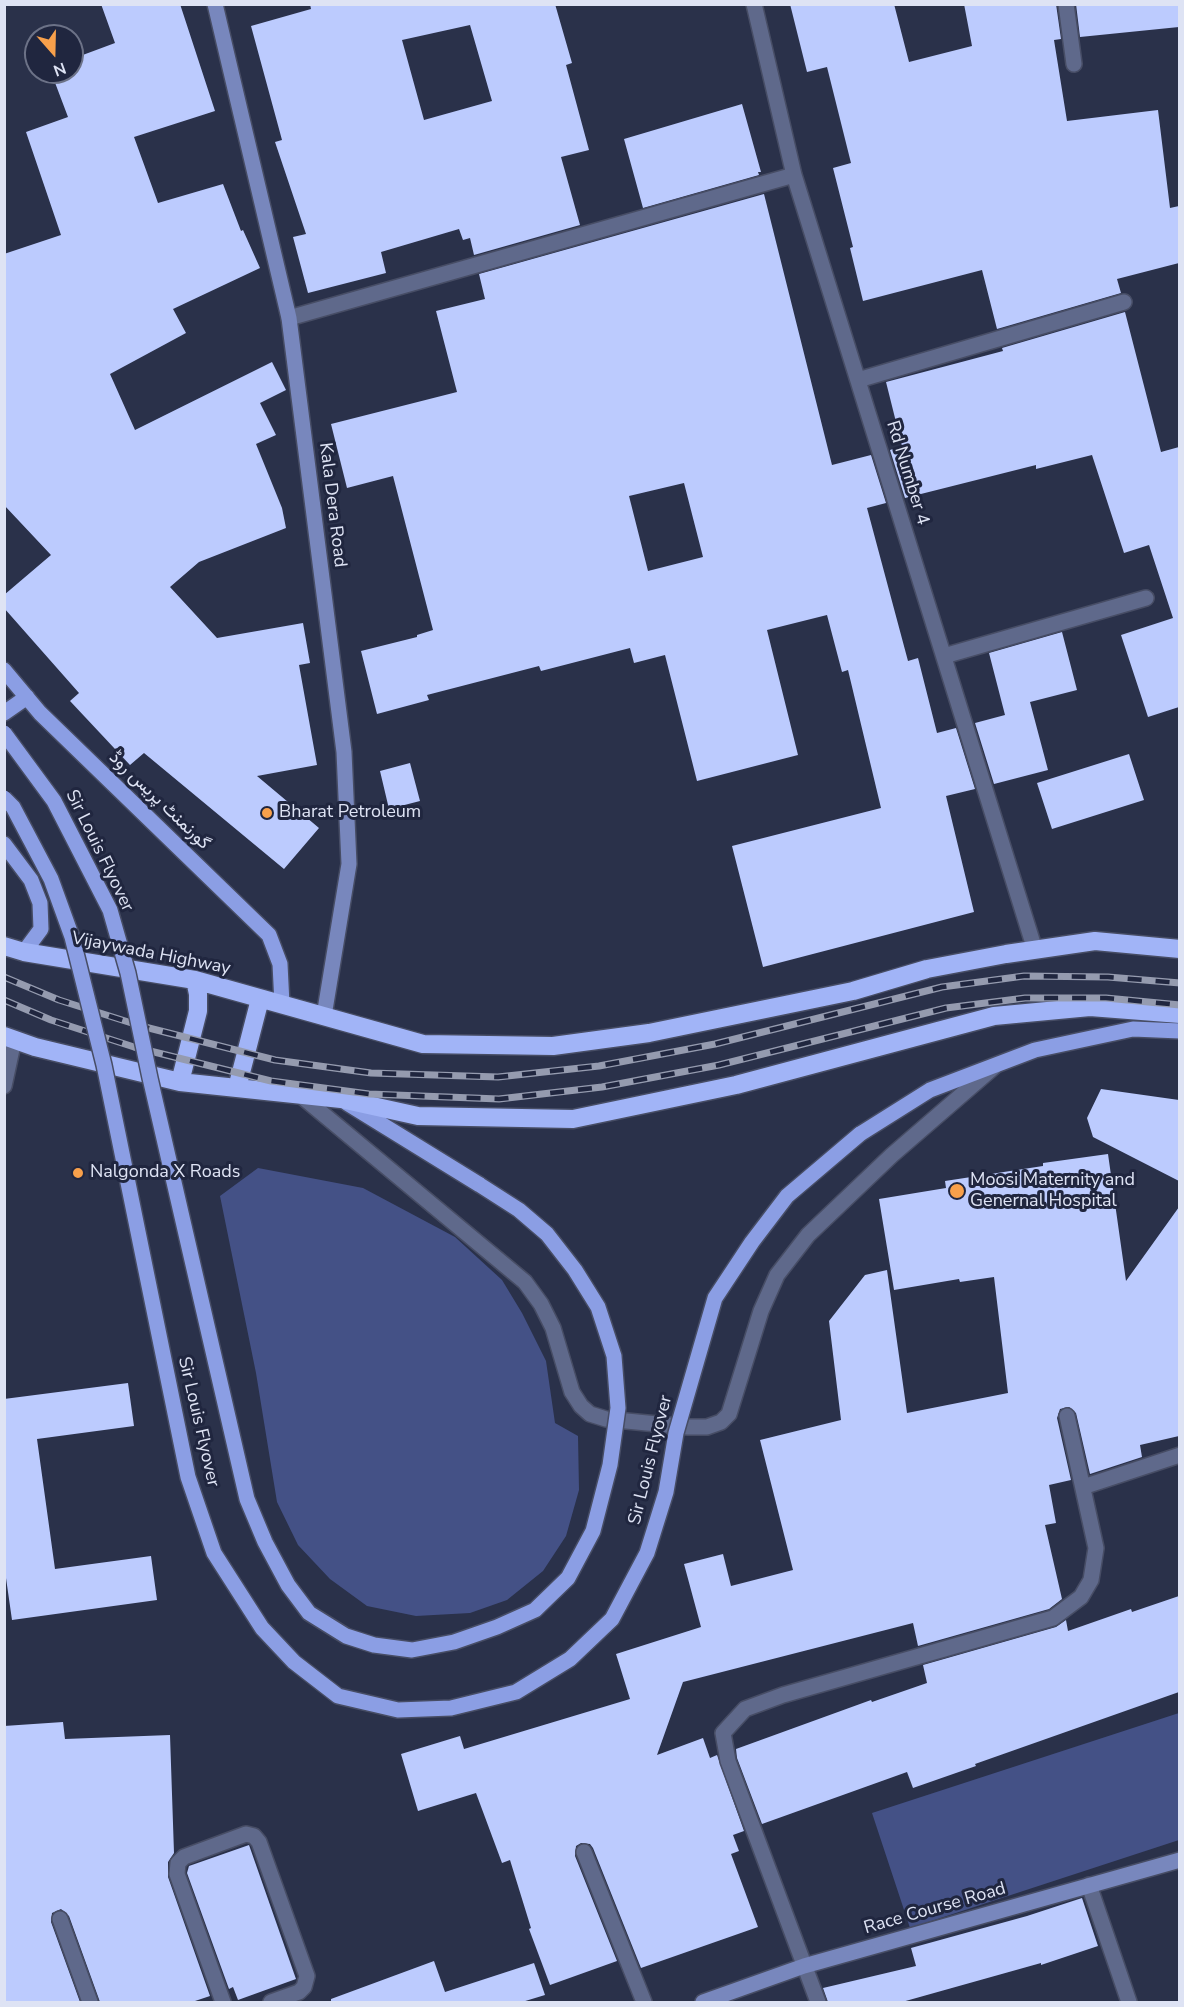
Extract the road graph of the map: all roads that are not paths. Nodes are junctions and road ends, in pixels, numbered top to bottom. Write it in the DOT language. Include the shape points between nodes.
graph roads {
  1 [pos="215,4"];
  2 [pos="754,4"];
  3 [pos="1066,4"];
  4 [pos="1074,64"];
  5 [pos="794,175"];
  6 [pos="1124,302"];
  7 [pos="289,318"];
  8 [pos="858,380"];
  9 [pos="1146,598"];
  10 [pos="944,656"];
  11 [pos="4,670"];
  12 [pos="27,697"];
  13 [pos="4,713"];
  14 [pos="4,733"];
  15 [pos="4,798"];
  16 [pos="4,844"];
  17 [pos="4,946"];
  18 [pos="1179,949"];
  19 [pos="1035,950"];
  20 [pos="24,952"];
  21 [pos="195,980"];
  22 [pos="260,999"];
  23 [pos="282,1004"];
  24 [pos="1179,1014"];
  25 [pos="324,1016"];
  26 [pos="1179,1031"];
  27 [pos="9,1038"];
  28 [pos="997,1064"];
  29 [pos="180,1082"];
  30 [pos="4,1086"];
  31 [pos="237,1088"];
  32 [pos="299,1094"];
  33 [pos="341,1099"];
  34 [pos="1067,1416"];
  35 [pos="1179,1455"];
  36 [pos="1083,1487"];
  37 [pos="584,1852"];
  38 [pos="1179,1860"];
  39 [pos="1089,1885"];
  40 [pos="60,1919"];
  41 [pos="804,1966"];
  42 [pos="292,1999"];
  43 [pos="90,2002"];
  44 [pos="223,2002"];
  45 [pos="271,2002"];
  46 [pos="644,2002"];
  47 [pos="703,2002"];
  48 [pos="818,2002"];
  49 [pos="1129,2002"];
  1 -- 7 [label="street, Kala Dera Road"];
  2 -- 5 [label="street, Rd Number 4"];
  3 -- 4 [label="street"];
  5 -- 7 [label="street"];
  5 -- 8 [label="street, Rd Number 4"];
  6 -- 8 [label="street"];
  7 -- 25 [label="street, Kala Dera Road" via="345,763 350,864"];
  8 -- 10 [label="street, Rd Number 4"];
  9 -- 10 [label="street"];
  10 -- 19 [label="street, Rd Number 4"];
  11 -- 12 [label="main road, گورنمنٹ پریس روڈ"];
  12 -- 13 [label="main road"];
  12 -- 23 [label="main road, گورنمنٹ پریس روڈ" via="269,935 280,964"];
  14 -- 33 [label="main road, Sir Louis Flyover, bridge" via="54,801 110,910 128,973 247,1499 265,1542 288,1586 309,1613 346,1636 412,1650 454,1642 535,1610 568,1578 593,1532 610,1465 618,1408 614,1356 598,1307 547,1234 519,1210"];
  15 -- 28 [label="main road, Sir Louis Flyover, bridge" via="13,807 51,879 72,937 104,1065 188,1477 214,1553 262,1628 294,1662 338,1696 398,1710 451,1708 516,1692 570,1659 612,1619 647,1553 715,1298 752,1242 787,1196 860,1134 930,1090"];
  16 -- 20 [label="main road" via="31,880 40,903 41,929"];
  17 -- 20 [label="highway, Vijaywada Highway"];
  18 -- 19 [label="highway, Vijaywada Highway" via="1095,941"];
  19 -- 25 [label="highway, Vijaywada Highway" via="927,969 853,991 660,1031 553,1046 423,1044"];
  20 -- 21 [label="highway, Vijaywada Highway"];
  21 -- 22 [label="highway, Vijaywada Highway"];
  21 -- 29 [label="highway" via="198,1011"];
  22 -- 23 [label="highway, Vijaywada Highway"];
  22 -- 31 [label="highway"];
  23 -- 25 [label="highway, Vijaywada Highway"];
  24 -- 33 [label="highway" via="1090,1007 994,1016 736,1085 573,1119 418,1116"];
  26 -- 28 [label="main road, Sir Louis Flyover" via="1133,1029 1035,1050"];
  27 -- 29 [label="highway"];
  27 -- 30 [label="street"];
  28 -- 32 [label="street" via="808,1235 777,1275 761,1311 729,1414 721,1422 688,1427 606,1419 580,1406 553,1328 525,1282"];
  29 -- 31 [label="highway"];
  31 -- 32 [label="highway"];
  32 -- 33 [label="highway"];
  34 -- 36 [label="street"];
  35 -- 36 [label="street"];
  36 -- 41 [label="street" via="1096,1548 1091,1580 1081,1597 1053,1618 783,1695 745,1709 723,1733 728,1761"];
  37 -- 46 [label="street"];
  38 -- 39 [label="street, Race Course Road"];
  39 -- 41 [label="street, Race Course Road"];
  39 -- 49 [label="street"];
  40 -- 43 [label="street"];
  41 -- 47 [label="street, Race Course Road"];
  41 -- 48 [label="street"];
  42 -- 44 [label="street" via="304,1987 307,1976 259,1842 246,1834 184,1857 178,1863 177,1874"];
  42 -- 45 [label="street"];
}
